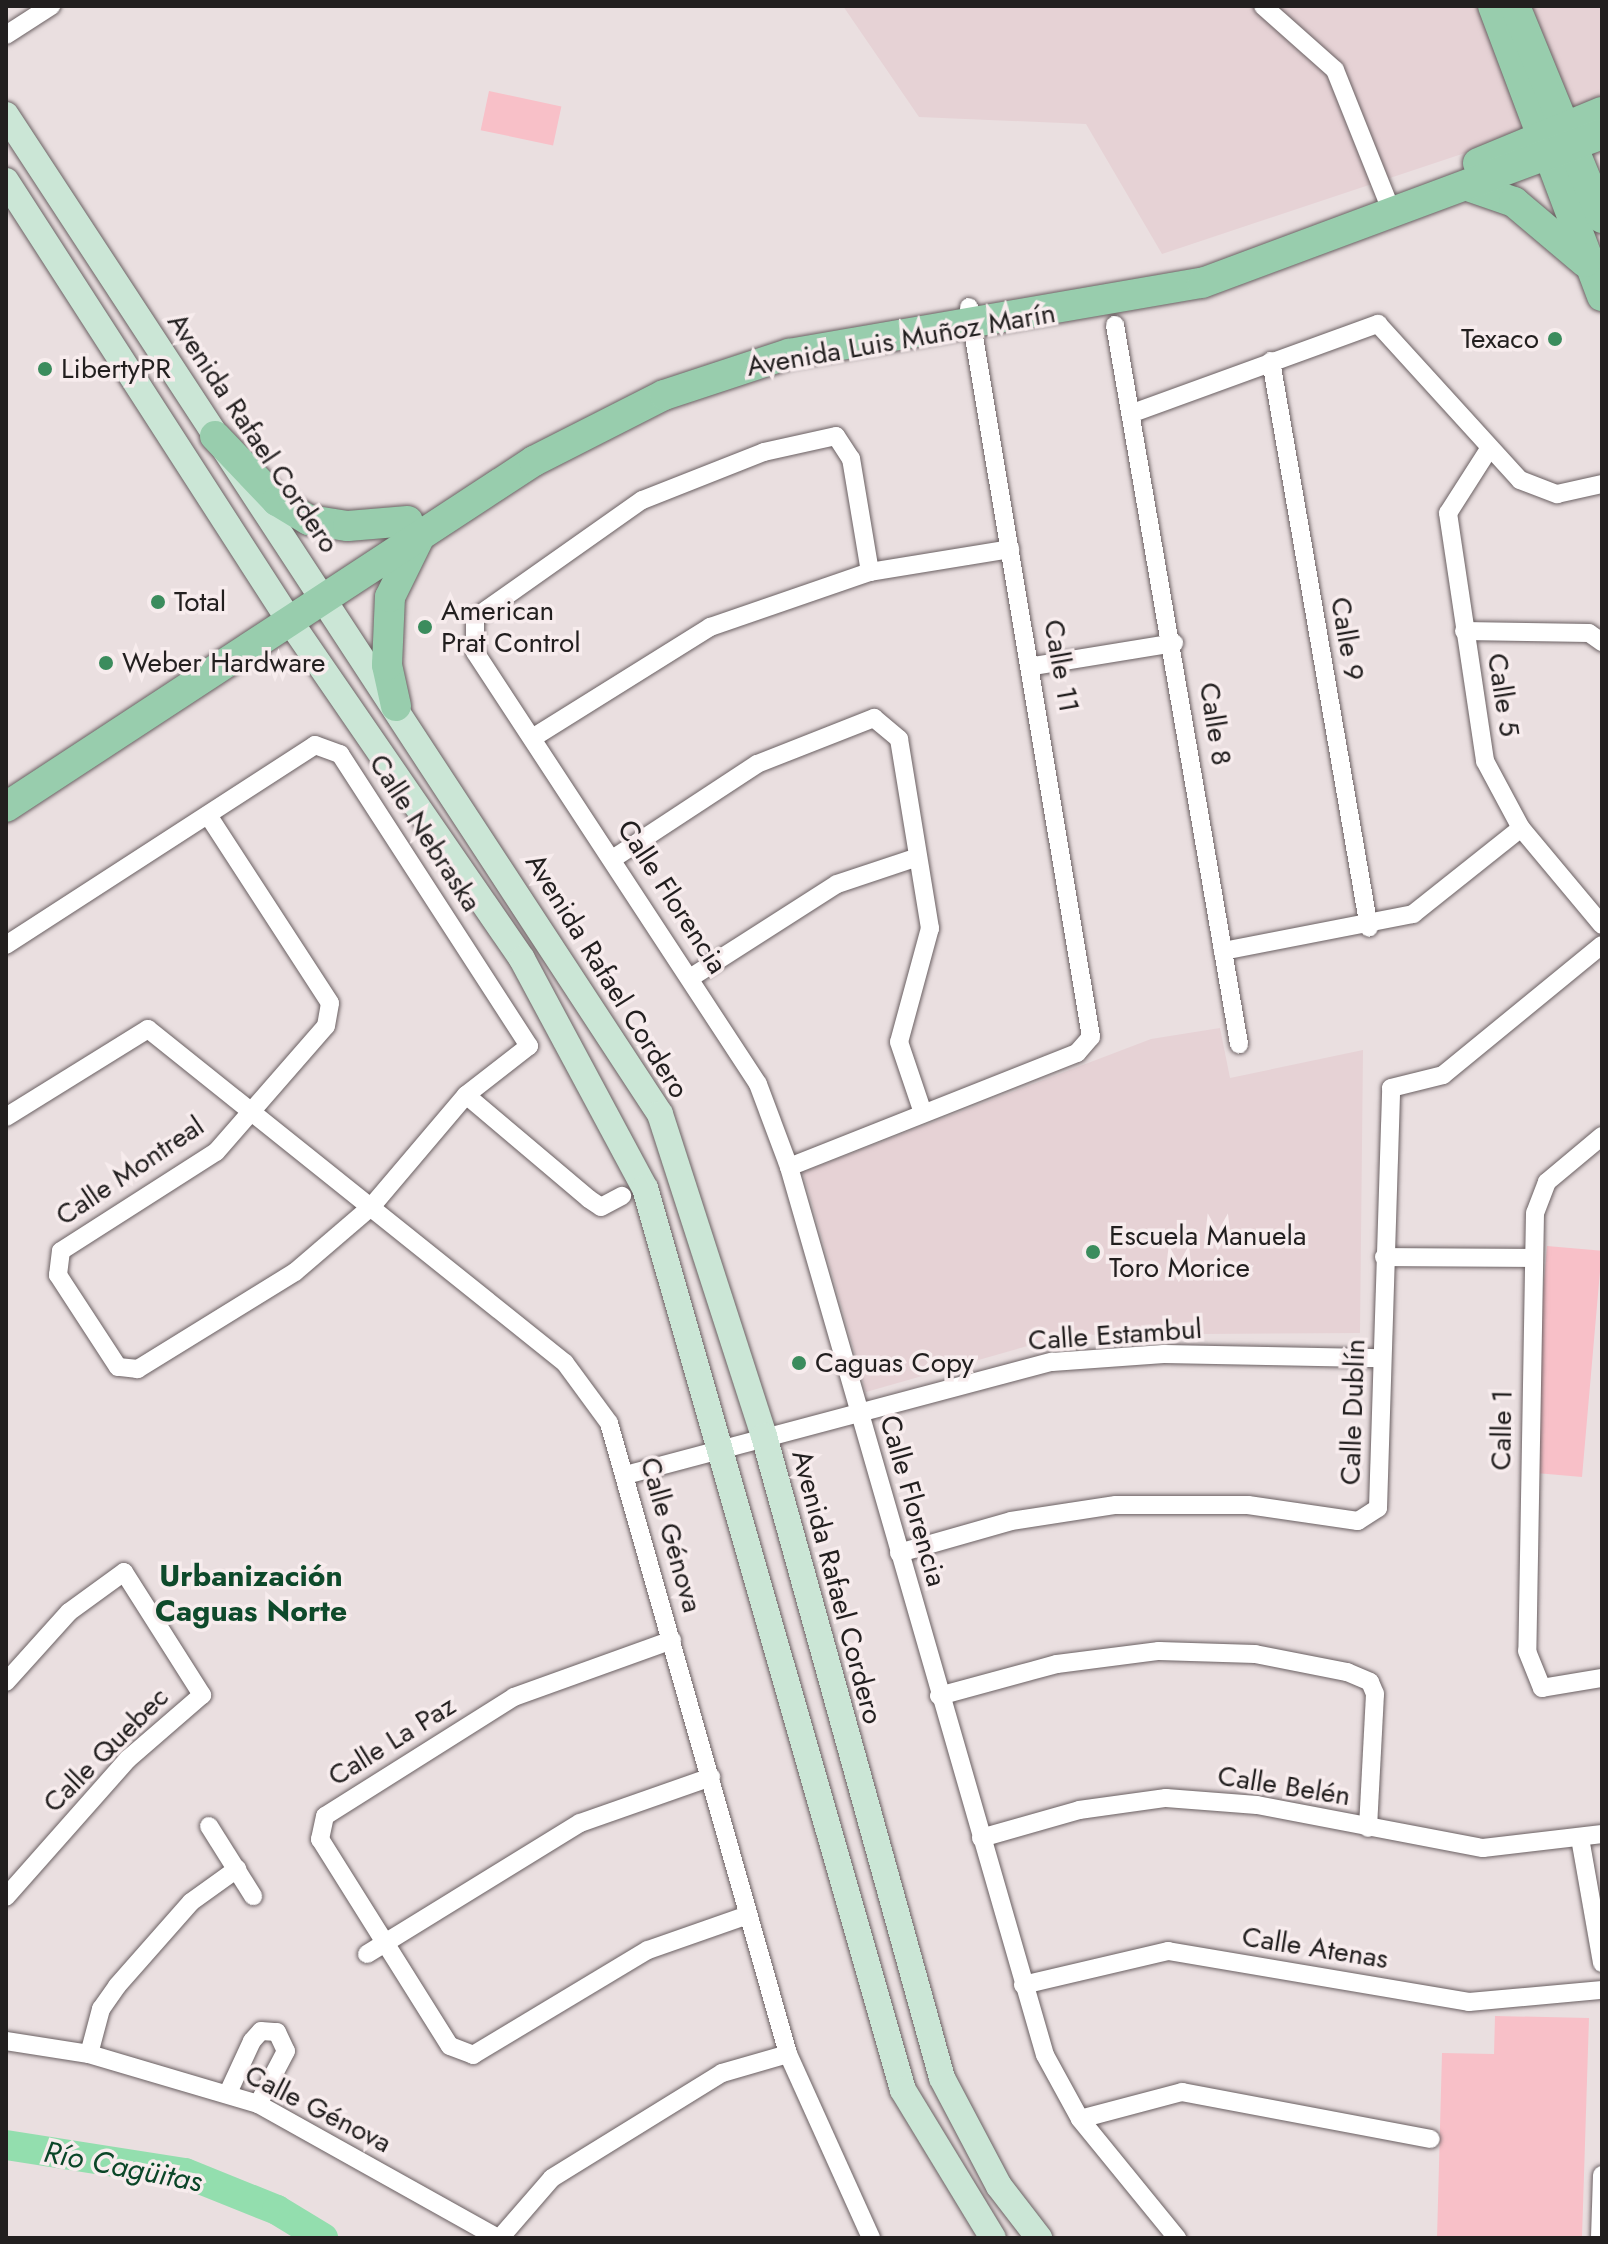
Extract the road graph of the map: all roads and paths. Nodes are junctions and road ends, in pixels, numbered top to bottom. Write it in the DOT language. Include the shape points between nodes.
graph roads {
  1 [pos="51,6"];
  2 [pos="1263,6"];
  3 [pos="1493,6"];
  4 [pos="1515,6"];
  5 [pos="6,35"];
  6 [pos="1528,68"];
  7 [pos="1602,110"];
  8 [pos="6,115"];
  9 [pos="1602,134"];
  10 [pos="1565,141"];
  11 [pos="1496,155"];
  12 [pos="6,181"];
  13 [pos="1468,186"];
  14 [pos="1390,208"];
  15 [pos="1601,214"];
  16 [pos="1590,268"];
  17 [pos="1602,296"];
  18 [pos="970,316"];
  19 [pos="1115,325"];
  20 [pos="1271,361"];
  21 [pos="1133,413"];
  22 [pos="215,436"];
  23 [pos="1489,449"];
  24 [pos="1602,484"];
  25 [pos="415,527"];
  26 [pos="1010,549"];
  27 [pos="870,572"];
  28 [pos="318,590"];
  29 [pos="284,612"];
  30 [pos="1464,631"];
  31 [pos="1602,642"];
  32 [pos="1174,643"];
  33 [pos="1034,666"];
  34 [pos="396,706"];
  35 [pos="534,737"];
  36 [pos="6,786"];
  37 [pos="6,807"];
  38 [pos="208,815"];
  39 [pos="1521,828"];
  40 [pos="918,857"];
  41 [pos="614,858"];
  42 [pos="1602,925"];
  43 [pos="1369,928"];
  44 [pos="6,945"];
  45 [pos="1602,945"];
  46 [pos="1223,951"];
  47 [pos="690,978"];
  48 [pos="1239,1044"];
  49 [pos="466,1095"];
  50 [pos="256,1110"];
  51 [pos="923,1113"];
  52 [pos="6,1117"];
  53 [pos="1602,1136"];
  54 [pos="789,1167"];
  55 [pos="622,1196"];
  56 [pos="372,1206"];
  57 [pos="1384,1257"];
  58 [pos="1532,1258"];
  59 [pos="1382,1358"];
  60 [pos="858,1409"];
  61 [pos="764,1436"];
  62 [pos="715,1450"];
  63 [pos="626,1475"];
  64 [pos="899,1553"];
  65 [pos="672,1640"];
  66 [pos="1602,1678"];
  67 [pos="6,1682"];
  68 [pos="939,1696"];
  69 [pos="711,1777"];
  70 [pos="209,1826"];
  71 [pos="1368,1828"];
  72 [pos="1602,1834"];
  73 [pos="981,1838"];
  74 [pos="1580,1838"];
  75 [pos="237,1869"];
  76 [pos="253,1896"];
  77 [pos="6,1897"];
  78 [pos="748,1915"];
  79 [pos="388,1944"];
  80 [pos="367,1954"];
  81 [pos="1602,1963"];
  82 [pos="1023,1985"];
  83 [pos="1602,1990"];
  84 [pos="6,2041"];
  85 [pos="89,2054"];
  86 [pos="788,2054"];
  87 [pos="228,2093"];
  88 [pos="258,2104"];
  89 [pos="1080,2119"];
  90 [pos="1431,2139"];
  91 [pos="1602,2175"];
  92 [pos="499,2238"];
  93 [pos="871,2238"];
  94 [pos="993,2238"];
  95 [pos="1039,2238"];
  96 [pos="1177,2238"];
  97 [pos="1600,2238"];
  1 -- 5 [label="street"];
  2 -- 14 [label="street" via="1335,70"];
  3 -- 6 [label="main road"];
  4 -- 6 [label="main road"];
  6 -- 7 [label="main road" via="1568,96"];
  6 -- 10 [label="main road"];
  6 -- 11 [label="main road" via="1518,125"];
  7 -- 10 [label="main road, Avenida Luis Muñoz Marín"];
  8 -- 22 [label="main road, Avenida Rafael Cordero"];
  9 -- 10 [label="main road, Avenida Luis Muñoz Marín"];
  10 -- 11 [label="main road, Avenida Luis Muñoz Marín"];
  10 -- 13 [label="main road, Avenida Luis Muñoz Marín"];
  10 -- 15 [label="main road"];
  10 -- 16 [label="main road"];
  11 -- 14 [label="main road, Avenida Luis Muñoz Marín"];
  12 -- 29 [label="main road"];
  13 -- 14 [label="main road, Avenida Luis Muñoz Marín"];
  13 -- 16 [label="main road" via="1514,202"];
  14 -- 18 [label="main road, Avenida Luis Muñoz Marín" via="1202,283"];
  16 -- 17 [label="main road"];
  18 -- 25 [label="main road, Avenida Luis Muñoz Marín" via="789,354 695,382 561,446"];
  18 -- 26 [label="street, Calle 11"];
  19 -- 21 [label="street, Calle 8"];
  20 -- 21 [label="street"];
  20 -- 23 [label="street" via="1378,324"];
  20 -- 43 [label="street, Calle 9"];
  21 -- 32 [label="street, Calle 8"];
  22 -- 25 [label="main road" via="277,501 309,520"];
  22 -- 28 [label="main road, Avenida Rafael Cordero"];
  23 -- 24 [label="street" via="1520,480 1557,494"];
  23 -- 30 [label="street, Calle 5" via="1448,513"];
  25 -- 28 [label="main road, Avenida Luis Muñoz Marín"];
  25 -- 34 [label="main road" via="390,597 387,665"];
  26 -- 27 [label="street"];
  26 -- 33 [label="street, Calle 11"];
  27 -- 35 [label="street" via="710,627"];
  27 -- 35 [label="street, Calle Florencia" via="851,459 836,436 764,452 642,500 505,591 475,618 475,652"];
  28 -- 29 [label="main road, Avenida Luis Muñoz Marín"];
  28 -- 34 [label="main road, Avenida Rafael Cordero"];
  29 -- 36 [label="main road, Avenida Luis Muñoz Marín"];
  29 -- 37 [label="main road, Avenida Luis Muñoz Marín"];
  29 -- 62 [label="main road" via="522,959 645,1188"];
  30 -- 31 [label="street" via="1589,633"];
  30 -- 39 [label="street, Calle 5" via="1485,761"];
  32 -- 33 [label="street"];
  32 -- 46 [label="street, Calle 8"];
  33 -- 51 [label="street, Calle 11" via="1091,1037 1077,1053"];
  34 -- 61 [label="main road, Avenida Rafael Cordero" via="660,1114"];
  35 -- 41 [label="street, Calle Florencia"];
  38 -- 44 [label="street, Calle Nebraska"];
  38 -- 49 [label="street, Calle Nebraska" via="315,745 340,754 529,1046"];
  38 -- 50 [label="street, Calle Montreal" via="330,1003 326,1026"];
  39 -- 42 [label="street, Calle 5"];
  39 -- 43 [label="street" via="1413,914"];
  40 -- 41 [label="street" via="899,739 874,718 757,764"];
  40 -- 47 [label="street" via="837,884"];
  40 -- 51 [label="street" via="930,928 899,1042"];
  41 -- 47 [label="street, Calle Florencia"];
  43 -- 46 [label="street"];
  45 -- 57 [label="street, Calle Dublín" via="1443,1075 1391,1088"];
  46 -- 48 [label="street, Calle 8"];
  47 -- 54 [label="street, Calle Florencia" via="758,1084"];
  49 -- 55 [label="street" via="601,1207"];
  49 -- 56 [label="street"];
  50 -- 52 [label="street, Calle Génova" via="148,1029"];
  50 -- 56 [label="street, Calle Génova"];
  50 -- 56 [label="street, Calle Montreal" via="216,1152 61,1251 58,1275 118,1367 138,1369 295,1272"];
  51 -- 54 [label="street"];
  53 -- 58 [label="street, Calle 1" via="1547,1182 1535,1213"];
  54 -- 60 [label="street, Calle Florencia"];
  56 -- 63 [label="street, Calle Génova" via="565,1363 609,1423"];
  57 -- 58 [label="street"];
  57 -- 59 [label="street, Calle Dublín"];
  58 -- 66 [label="street, Calle 1" via="1527,1651 1542,1688"];
  59 -- 60 [label="street, Calle Estambul" via="1164,1354 1052,1362"];
  59 -- 64 [label="street, Calle Dublín" via="1378,1508 1358,1521 1248,1505 1116,1505 1011,1521"];
  60 -- 61 [label="street, Calle Estambul"];
  60 -- 64 [label="street, Calle Florencia"];
  61 -- 62 [label="street, Calle Estambul"];
  61 -- 95 [label="main road, Avenida Rafael Cordero" via="942,2078 999,2186"];
  62 -- 63 [label="street, Calle Estambul"];
  62 -- 94 [label="main road" via="903,2090"];
  63 -- 65 [label="street, Calle Génova"];
  64 -- 68 [label="street, Calle Florencia"];
  65 -- 69 [label="street, Calle Génova"];
  65 -- 79 [label="street, Calle La Paz" via="514,1697 325,1816 320,1839"];
  67 -- 77 [label="street, Calle Quebec" via="69,1612 124,1572 202,1695 128,1759"];
  68 -- 71 [label="street" via="1057,1664 1159,1651 1255,1654 1347,1672 1370,1682 1375,1694"];
  68 -- 73 [label="street, Calle Florencia"];
  69 -- 78 [label="street, Calle Génova"];
  69 -- 79 [label="street" via="580,1823"];
  70 -- 75 [label="street"];
  71 -- 73 [label="street, Calle Belén" via="1257,1805 1166,1798 1079,1810"];
  71 -- 74 [label="street, Calle Belén" via="1483,1848"];
  72 -- 74 [label="street, Calle Belén"];
  73 -- 82 [label="street, Calle Florencia"];
  74 -- 81 [label="street"];
  75 -- 76 [label="street"];
  75 -- 85 [label="street" via="191,1902 117,1986 101,2009"];
  78 -- 79 [label="street, Calle La Paz" via="648,1950 473,2055 450,2046"];
  78 -- 86 [label="street, Calle Génova"];
  79 -- 80 [label="street"];
  82 -- 83 [label="street, Calle Atenas" via="1168,1951 1469,2002"];
  82 -- 89 [label="street, Calle Florencia" via="1045,2055"];
  84 -- 85 [label="street, Calle Génova"];
  85 -- 87 [label="street, Calle Génova"];
  86 -- 92 [label="street" via="722,2073 552,2178"];
  86 -- 93 [label="street, Calle Génova"];
  87 -- 88 [label="street, Calle Génova"];
  87 -- 88 [label="street" via="252,2041 261,2031 277,2032 286,2051"];
  88 -- 92 [label="street, Calle Génova"];
  89 -- 90 [label="street" via="1182,2092"];
  89 -- 96 [label="street, Calle Florencia"];
  91 -- 97 [label="street"];
}
